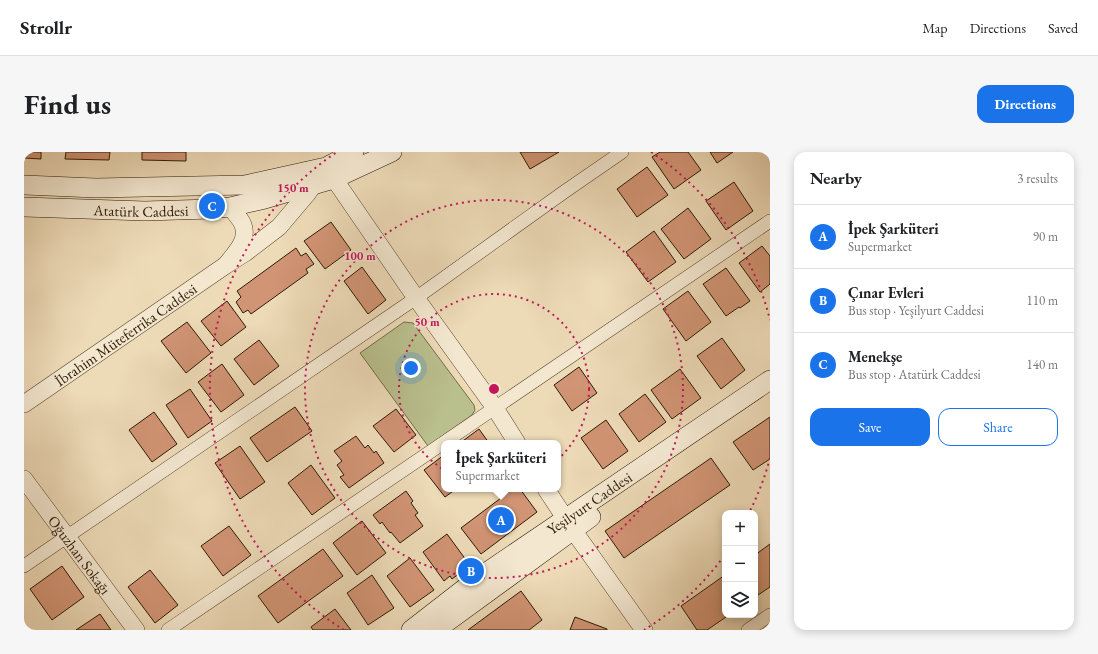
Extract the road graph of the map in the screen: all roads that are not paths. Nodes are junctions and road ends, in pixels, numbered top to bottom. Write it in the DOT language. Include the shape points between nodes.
graph roads {
  1 [pos="354,152"];
  2 [pos="392,152"];
  3 [pos="622,152"];
  4 [pos="330,173"];
  5 [pos="24,185"];
  6 [pos="312,186"];
  7 [pos="24,207"];
  8 [pos="230,207"];
  9 [pos="770,221"];
  10 [pos="226,265"];
  11 [pos="416,298"];
  12 [pos="770,380"];
  13 [pos="770,394"];
  14 [pos="24,404"];
  15 [pos="495,408"];
  16 [pos="448,440"];
  17 [pos="515,440"];
  18 [pos="441,445"];
  19 [pos="24,479"];
  20 [pos="548,492"];
  21 [pos="569,524"];
  22 [pos="67,536"];
  23 [pos="24,566"];
  24 [pos="770,615"];
  25 [pos="136,630"];
  26 [pos="168,630"];
  27 [pos="411,630"];
  28 [pos="436,630"];
  29 [pos="644,630"];
  30 [pos="748,630"];
  1 -- 4 [label="main road, Atatürk Caddesi"];
  2 -- 4 [label="main road, Atatürk Caddesi"];
  3 -- 11 [label="street"];
  4 -- 5 [label="main road, Atatürk Caddesi" via="246,185 96,188"];
  4 -- 6 [label="main road, Atatürk Caddesi"];
  4 -- 11 [label="street"];
  6 -- 8 [label="main road, Atatürk Caddesi"];
  6 -- 10 [label="street, İbrahim Müteferrika Caddesi" via="280,227"];
  7 -- 8 [label="main road, Atatürk Caddesi" via="145,211"];
  8 -- 10 [label="street" via="243,225 245,236"];
  9 -- 15 [label="street"];
  10 -- 14 [label="street, İbrahim Müteferrika Caddesi"];
  11 -- 15 [label="street"];
  11 -- 22 [label="street"];
  12 -- 21 [label="main road, Yeşilyurt Caddesi"];
  13 -- 21 [label="main road, Yeşilyurt Caddesi"];
  15 -- 16 [label="street"];
  15 -- 17 [label="street"];
  18 -- 26 [label="street"];
  19 -- 22 [label="street, Oğuzhan Sokağı"];
  20 -- 21 [label="street"];
  21 -- 27 [label="main road, Yeşilyurt Caddesi" via="478,578"];
  21 -- 28 [label="main road, Yeşilyurt Caddesi"];
  21 -- 29 [label="street"];
  22 -- 23 [label="street"];
  22 -- 25 [label="street, Oğuzhan Sokağı"];
  24 -- 30 [label="street"];
}
